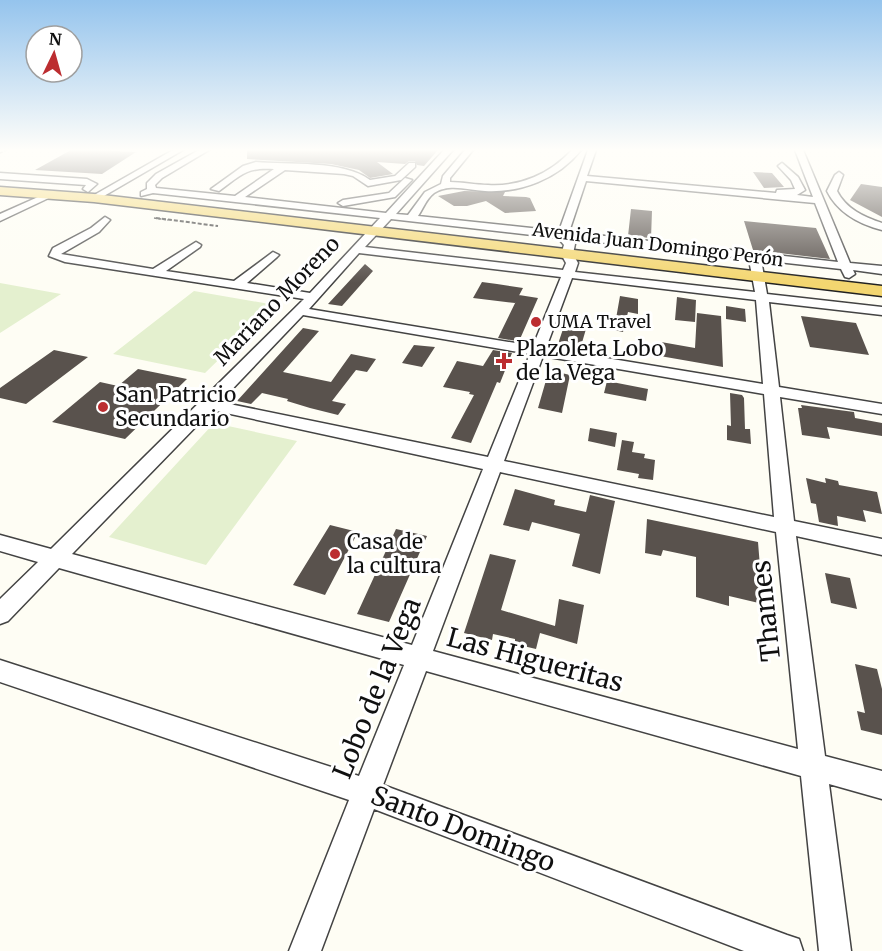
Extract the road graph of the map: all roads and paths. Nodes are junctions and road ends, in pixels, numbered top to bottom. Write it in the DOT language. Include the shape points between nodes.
graph roads {
  1 [pos="42,194"];
  2 [pos="75,194"];
  3 [pos="95,194"];
  4 [pos="169,194"];
  5 [pos="178,194"];
  6 [pos="246,194"];
  7 [pos="392,194"];
  8 [pos="408,194"];
  9 [pos="427,194"];
  10 [pos="579,194"];
  11 [pos="758,194"];
  12 [pos="817,194"];
  13 [pos="834,194"];
  14 [pos="50,195"];
  15 [pos="250,195"];
  16 [pos="819,200"];
  17 [pos="328,212"];
  18 [pos="412,217"];
  19 [pos="0,218"];
  20 [pos="105,220"];
  21 [pos="381,223"];
  22 [pos="882,227"];
  23 [pos="196,244"];
  24 [pos="358,250"];
  25 [pos="567,252"];
  26 [pos="273,255"];
  27 [pos="882,270"];
  28 [pos="848,271"];
  29 [pos="155,273"];
  30 [pos="882,279"];
  31 [pos="758,280"];
  32 [pos="237,285"];
  33 [pos="882,291"];
  34 [pos="314,297"];
  35 [pos="300,311"];
  36 [pos="882,311"];
  37 [pos="537,352"];
  38 [pos="772,391"];
  39 [pos="207,404"];
  40 [pos="882,409"];
  41 [pos="494,465"];
  42 [pos="785,526"];
  43 [pos="0,543"];
  44 [pos="882,547"];
  45 [pos="56,558"];
  46 [pos="0,614"];
  47 [pos="420,658"];
  48 [pos="0,671"];
  49 [pos="813,765"];
  50 [pos="882,785"];
  51 [pos="366,792"];
  52 [pos="305,951"];
  53 [pos="787,951"];
  54 [pos="835,951"];
  1 -- 14 [label="main road, Avenida Juan Domingo Perón"];
  2 -- 14 [label="main road, Avenida Juan Domingo Perón"];
  3 -- 21 [label="main road, Avenida Juan Domingo Perón"];
  4 -- 17 [label="main road, Avenida Juan Domingo Perón"];
  5 -- 15 [label="street" via="237,199"];
  6 -- 15 [label="street"];
  7 -- 15 [label="street" via="345,203"];
  8 -- 21 [label="street, Mariano Moreno"];
  9 -- 18 [label="street"];
  10 -- 25 [label="street, Lobo de la Vega"];
  11 -- 16 [label="street"];
  12 -- 16 [label="street"];
  13 -- 22 [label="street" via="839,204 856,216"];
  14 -- 19 [label="street"];
  15 -- 17 [label="street"];
  16 -- 28 [label="street"];
  17 -- 21 [label="main road, Avenida Juan Domingo Perón"];
  18 -- 21 [label="street"];
  18 -- 25 [label="street"];
  20 -- 29 [label="street" via="95,230 57,250 55,256"];
  21 -- 24 [label="street, Mariano Moreno"];
  21 -- 25 [label="main road, Avenida Juan Domingo Perón"];
  23 -- 29 [label="street"];
  24 -- 25 [label="street"];
  24 -- 34 [label="street, Mariano Moreno"];
  25 -- 28 [label="street"];
  25 -- 31 [label="main road, Avenida Juan Domingo Perón"];
  25 -- 31 [label="street"];
  25 -- 37 [label="street, Lobo de la Vega"];
  26 -- 32 [label="street"];
  27 -- 28 [label="street"];
  28 -- 30 [label="main road, Avenida Juan Domingo Perón"];
  28 -- 31 [label="main road, Avenida Juan Domingo Perón"];
  29 -- 32 [label="street"];
  31 -- 33 [label="main road, Avenida Juan Domingo Perón"];
  31 -- 36 [label="street"];
  31 -- 38 [label="street, Thames"];
  32 -- 34 [label="street"];
  34 -- 35 [label="street, Mariano Moreno"];
  35 -- 37 [label="street"];
  35 -- 39 [label="street, Mariano Moreno"];
  37 -- 38 [label="street"];
  37 -- 41 [label="street, Lobo de la Vega"];
  38 -- 40 [label="street"];
  38 -- 42 [label="street, Thames"];
  39 -- 41 [label="street"];
  39 -- 45 [label="street, Mariano Moreno"];
  41 -- 42 [label="street"];
  41 -- 47 [label="street, Lobo de la Vega"];
  42 -- 44 [label="street"];
  42 -- 49 [label="street, Thames"];
  43 -- 45 [label="street, Las Higueritas"];
  45 -- 46 [label="street, Mariano Moreno"];
  45 -- 47 [label="street, Las Higueritas"];
  47 -- 49 [label="street, Las Higueritas"];
  47 -- 51 [label="street, Lobo de la Vega"];
  48 -- 51 [label="street, Santo Domingo"];
  49 -- 50 [label="street, Las Higueritas"];
  49 -- 54 [label="street, Thames"];
  51 -- 52 [label="street, Lobo de la Vega"];
  51 -- 53 [label="street, Santo Domingo"];
}
